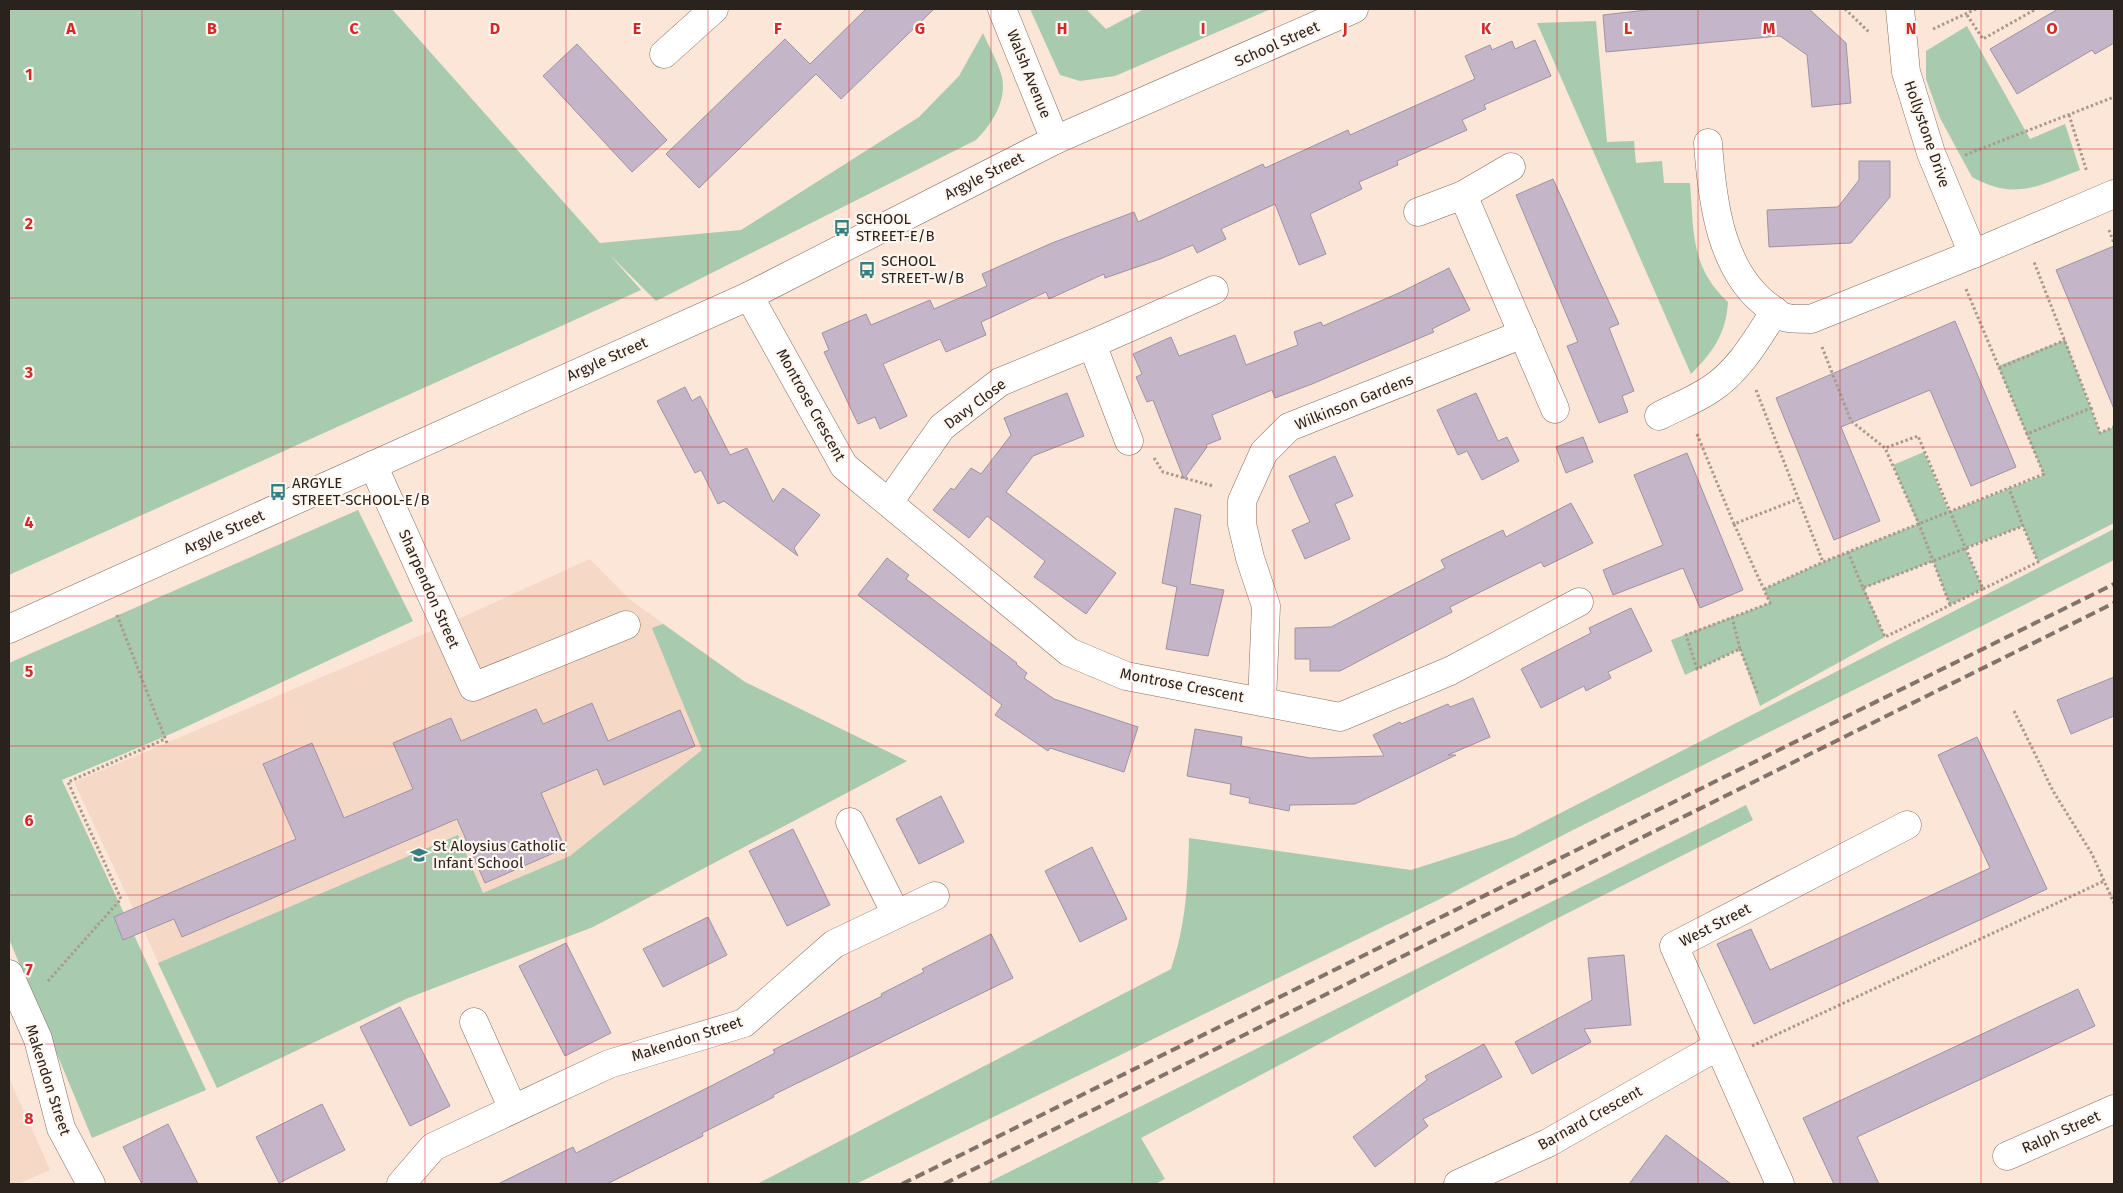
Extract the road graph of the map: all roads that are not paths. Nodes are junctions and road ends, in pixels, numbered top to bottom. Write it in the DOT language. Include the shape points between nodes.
graph roads {
  1 [pos="714,9"];
  2 [pos="1002,9"];
  3 [pos="1354,9"];
  4 [pos="1900,9"];
  5 [pos="664,54"];
  6 [pos="1199,78"];
  7 [pos="1055,140"];
  8 [pos="1708,143"];
  9 [pos="1511,167"];
  10 [pos="1463,195"];
  11 [pos="2106,197"];
  12 [pos="1418,212"];
  13 [pos="1964,257"];
  14 [pos="1214,290"];
  15 [pos="749,296"];
  16 [pos="1775,311"];
  17 [pos="1523,334"];
  18 [pos="1092,344"];
  19 [pos="1555,409"];
  20 [pos="1659,416"];
  21 [pos="1129,441"];
  22 [pos="373,465"];
  23 [pos="889,502"];
  24 [pos="1578,602"];
  25 [pos="626,625"];
  26 [pos="9,629"];
  27 [pos="1262,701"];
  28 [pos="850,822"];
  29 [pos="1907,826"];
  30 [pos="935,896"];
  31 [pos="896,914"];
  32 [pos="9,974"];
  33 [pos="474,1022"];
  34 [pos="1721,1052"];
  35 [pos="513,1109"];
  36 [pos="2114,1109"];
  37 [pos="2007,1156"];
  38 [pos="91,1184"];
  39 [pos="401,1184"];
  40 [pos="1458,1184"];
  41 [pos="1780,1184"];
  1 -- 5 [label="street"];
  2 -- 7 [label="street, Walsh Avenue"];
  3 -- 6 [label="street, School Street"];
  4 -- 13 [label="street, Hollystone Drive" via="1906,72"];
  6 -- 7 [label="street, Argyle Street"];
  7 -- 15 [label="street, Argyle Street"];
  8 -- 16 [label="street" via="1719,221 1735,269 1756,298"];
  9 -- 10 [label="street"];
  10 -- 12 [label="street"];
  10 -- 17 [label="street"];
  11 -- 13 [label="street"];
  13 -- 16 [label="street" via="1811,318 1784,317"];
  14 -- 18 [label="street, Davy Close"];
  15 -- 22 [label="street, Argyle Street"];
  15 -- 23 [label="street, Montrose Crescent" via="844,466"];
  16 -- 20 [label="street" via="1744,357 1712,389"];
  17 -- 19 [label="street"];
  17 -- 27 [label="street, Wilkinson Gardens" via="1289,428 1264,452 1242,502 1242,524 1266,606"];
  18 -- 21 [label="street"];
  18 -- 23 [label="street, Davy Close" via="1000,382 942,428"];
  22 -- 25 [label="street, Sharpendon Street" via="473,687"];
  22 -- 26 [label="street, Argyle Street"];
  23 -- 27 [label="street, Montrose Crescent" via="1069,652 1126,676"];
  24 -- 27 [label="street, Montrose Crescent" via="1450,671 1340,716"];
  28 -- 31 [label="street"];
  29 -- 34 [label="street, West Street" via="1674,946"];
  30 -- 31 [label="street, Makendon Street"];
  31 -- 35 [label="street, Makendon Street" via="834,944 744,1023 610,1064"];
  32 -- 38 [label="street, Makendon Street" via="38,1039 61,1128"];
  33 -- 35 [label="street"];
  34 -- 40 [label="street, Barnard Crescent" via="1548,1143"];
  34 -- 41 [label="street, West Street"];
  35 -- 39 [label="street, Makendon Street" via="433,1147"];
  36 -- 37 [label="street, Ralph Street"];
}
